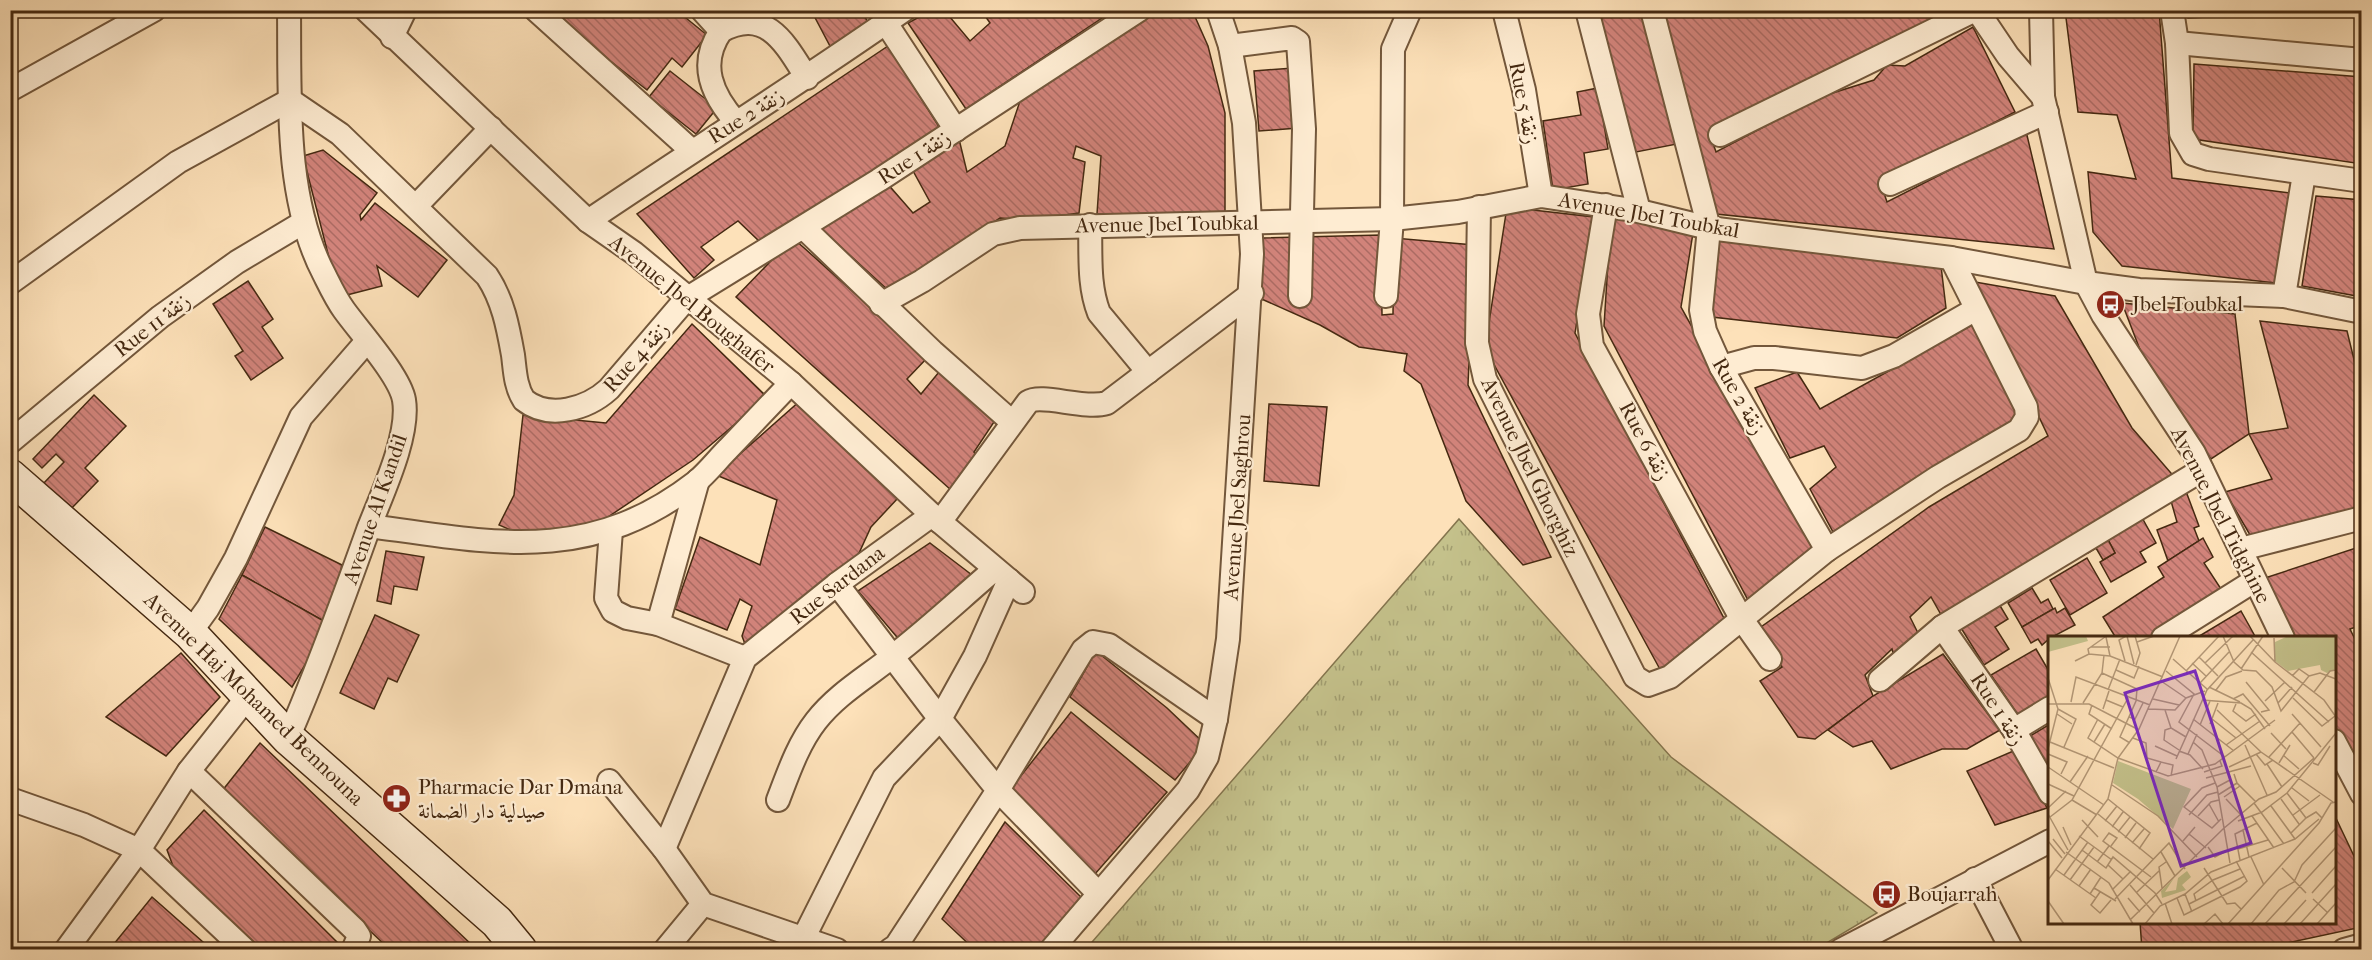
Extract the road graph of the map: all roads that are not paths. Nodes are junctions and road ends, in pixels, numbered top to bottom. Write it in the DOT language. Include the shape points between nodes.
graph roads {
  1 [pos="154,10"];
  2 [pos="289,10"];
  3 [pos="366,10"];
  4 [pos="405,10"];
  5 [pos="536,10"];
  6 [pos="702,10"];
  7 [pos="1139,10"];
  8 [pos="1218,10"];
  9 [pos="1410,10"];
  10 [pos="1504,10"];
  11 [pos="1587,10"];
  12 [pos="1652,10"];
  13 [pos="1976,10"];
  14 [pos="2041,10"];
  15 [pos="2172,10"];
  16 [pos="895,17"];
  17 [pos="721,31"];
  18 [pos="392,37"];
  19 [pos="2177,43"];
  20 [pos="1230,46"];
  21 [pos="2361,60"];
  22 [pos="807,78"];
  23 [pos="10,90"];
  24 [pos="290,100"];
  25 [pos="2045,104"];
  26 [pos="736,122"];
  27 [pos="491,128"];
  28 [pos="956,130"];
  29 [pos="1720,135"];
  30 [pos="692,151"];
  31 [pos="2304,174"];
  32 [pos="2361,181"];
  33 [pos="1890,184"];
  34 [pos="1541,196"];
  35 [pos="1606,205"];
  36 [pos="416,206"];
  37 [pos="1479,207"];
  38 [pos="1639,211"];
  39 [pos="1392,219"];
  40 [pos="588,221"];
  41 [pos="1303,221"];
  42 [pos="304,222"];
  43 [pos="1250,224"];
  44 [pos="1090,225"];
  45 [pos="804,228"];
  46 [pos="1709,228"];
  47 [pos="1951,258"];
  48 [pos="10,283"];
  49 [pos="2086,283"];
  50 [pos="1252,293"];
  51 [pos="1300,296"];
  52 [pos="1386,296"];
  53 [pos="2284,296"];
  54 [pos="686,299"];
  55 [pos="881,304"];
  56 [pos="1976,309"];
  57 [pos="2361,312"];
  58 [pos="367,341"];
  59 [pos="1722,367"];
  60 [pos="1148,372"];
  61 [pos="790,383"];
  62 [pos="1012,422"];
  63 [pos="10,442"];
  64 [pos="2202,470"];
  65 [pos="10,476"];
  66 [pos="698,480"];
  67 [pos="936,518"];
  68 [pos="2361,518"];
  69 [pos="369,526"];
  70 [pos="611,530"];
  71 [pos="2241,549"];
  72 [pos="1827,550"];
  73 [pos="1009,580"];
  74 [pos="2254,581"];
  75 [pos="837,584"];
  76 [pos="1741,618"];
  77 [pos="658,624"];
  78 [pos="1942,627"];
  79 [pos="190,633"];
  80 [pos="2166,636"];
  81 [pos="2282,636"];
  82 [pos="892,657"];
  83 [pos="745,658"];
  84 [pos="1770,659"];
  85 [pos="1880,680"];
  86 [pos="249,695"];
  87 [pos="2048,709"];
  88 [pos="940,719"];
  89 [pos="1216,719"];
  90 [pos="2014,729"];
  91 [pos="288,738"];
  92 [pos="2336,745"];
  93 [pos="189,771"];
  94 [pos="609,781"];
  95 [pos="998,790"];
  96 [pos="2048,791"];
  97 [pos="2361,794"];
  98 [pos="10,799"];
  99 [pos="778,800"];
  100 [pos="2048,842"];
  101 [pos="664,849"];
  102 [pos="138,850"];
  103 [pos="1975,879"];
  104 [pos="1098,893"];
  105 [pos="703,904"];
  106 [pos="804,937"];
  107 [pos="2361,945"];
  108 [pos="510,946"];
  109 [pos="70,948"];
  110 [pos="245,950"];
  111 [pos="353,950"];
  112 [pos="665,950"];
  113 [pos="837,950"];
  114 [pos="890,950"];
  115 [pos="1051,950"];
  116 [pos="1841,950"];
  117 [pos="2012,950"];
  118 [pos="2344,950"];
  1 -- 23 [label="street"];
  2 -- 24 [label="street, Avenue Al Kandil"];
  3 -- 18 [label="street, Avenue Jbel Boughafer"];
  4 -- 18 [label="street"];
  5 -- 30 [label="street"];
  6 -- 17 [label="street"];
  7 -- 28 [label="street, Rue 1 زنقة"];
  8 -- 20 [label="street, Avenue Jbel Saghrou"];
  9 -- 39 [label="street" via="1392,56"];
  10 -- 34 [label="street, Rue 5 زنقة" via="1524,90"];
  11 -- 38 [label="street"];
  12 -- 46 [label="street"];
  13 -- 25 [label="street, Avenue Jbel Tidghine"];
  13 -- 29 [label="street"];
  14 -- 25 [label="street"];
  15 -- 19 [label="street"];
  16 -- 22 [label="street, Rue 2 زنقة"];
  16 -- 28 [label="street"];
  17 -- 22 [label="street" via="737,24 759,24 783,40"];
  17 -- 26 [label="street" via="709,63 710,82 722,106"];
  18 -- 27 [label="street, Avenue Jbel Boughafer"];
  19 -- 21 [label="street"];
  19 -- 31 [label="street" via="2181,134 2193,154"];
  20 -- 41 [label="street" via="1292,38 1298,42 1304,129"];
  20 -- 43 [label="street, Avenue Jbel Saghrou" via="1244,123"];
  22 -- 26 [label="street, Rue 2 زنقة"];
  24 -- 36 [label="street" via="329,125"];
  24 -- 42 [label="street, Avenue Al Kandil"];
  24 -- 48 [label="street" via="178,162"];
  25 -- 33 [label="street"];
  25 -- 49 [label="street, Avenue Jbel Tidghine"];
  26 -- 30 [label="street, Rue 2 زنقة"];
  27 -- 36 [label="street"];
  27 -- 40 [label="street, Avenue Jbel Boughafer"];
  28 -- 45 [label="street, Rue 1 زنقة"];
  30 -- 40 [label="street, Rue 2 زنقة"];
  31 -- 32 [label="street"];
  31 -- 53 [label="street"];
  34 -- 35 [label="street, Avenue Jbel Toubkal"];
  34 -- 37 [label="street, Avenue Jbel Toubkal"];
  35 -- 38 [label="street, Avenue Jbel Toubkal"];
  35 -- 76 [label="street, Rue 6 زنقة" via="1588,314 1592,346"];
  36 -- 54 [label="street, Rue 4 زنقة" via="487,276 497,291 518,388 526,402 550,410 589,404 600,398"];
  37 -- 39 [label="street, Avenue Jbel Toubkal" via="1437,216"];
  37 -- 76 [label="street, Avenue Jbel Ghorghiz" via="1477,344 1485,380 1635,677 1651,685 1670,677"];
  38 -- 46 [label="street, Avenue Jbel Toubkal"];
  39 -- 41 [label="street, Avenue Jbel Toubkal"];
  39 -- 52 [label="street"];
  40 -- 54 [label="street, Avenue Jbel Boughafer" via="634,253"];
  41 -- 43 [label="street, Avenue Jbel Toubkal"];
  41 -- 51 [label="street"];
  42 -- 58 [label="street, Avenue Al Kandil" via="323,273"];
  42 -- 63 [label="street, Rue 11 زنقة" via="237,262 160,317"];
  43 -- 44 [label="street, Avenue Jbel Toubkal"];
  43 -- 50 [label="street, Avenue Jbel Saghrou"];
  44 -- 55 [label="street, Avenue Jbel Toubkal" via="1020,228 993,234"];
  44 -- 60 [label="street" via="1095,303"];
  45 -- 54 [label="street, Rue 1 زنقة"];
  45 -- 55 [label="street"];
  46 -- 47 [label="street, Avenue Jbel Toubkal"];
  46 -- 59 [label="street, Rue 2 زنقة" via="1701,310 1705,331"];
  47 -- 49 [label="street, Avenue Jbel Toubkal"];
  47 -- 56 [label="street"];
  49 -- 53 [label="street, Avenue Jbel Toubkal" via="2139,290"];
  49 -- 64 [label="street, Avenue Jbel Tidghine"];
  50 -- 60 [label="street"];
  50 -- 89 [label="street, Avenue Jbel Saghrou" via="1228,639"];
  53 -- 57 [label="street, Avenue Jbel Toubkal"];
  54 -- 61 [label="street, Avenue Jbel Boughafer"];
  55 -- 62 [label="street"];
  56 -- 59 [label="street" via="1894,356 1862,368 1774,358 1745,359"];
  56 -- 72 [label="street" via="2026,407 2025,423 2012,435 1938,477"];
  58 -- 69 [label="street, Avenue Al Kandil" via="401,390 405,410 384,495"];
  58 -- 79 [label="street" via="300,417 236,558"];
  59 -- 72 [label="street, Rue 2 زنقة"];
  60 -- 62 [label="street, Rue Sardana" via="1107,403 1089,406 1033,399"];
  61 -- 66 [label="street"];
  61 -- 67 [label="street, Avenue Jbel Boughafer"];
  62 -- 67 [label="street, Rue Sardana"];
  64 -- 71 [label="street, Avenue Jbel Tidghine"];
  64 -- 78 [label="street"];
  65 -- 79 [label="street, Avenue Haj Mohamed Bennouna"];
  66 -- 70 [label="street" via="670,500"];
  66 -- 77 [label="street"];
  67 -- 73 [label="street, Avenue Jbel Boughafer"];
  67 -- 75 [label="street, Rue Sardana"];
  68 -- 71 [label="street"];
  69 -- 70 [label="street" via="503,544 536,543"];
  69 -- 91 [label="street, Avenue Al Kandil" via="328,646"];
  70 -- 77 [label="street" via="608,605 627,618"];
  71 -- 74 [label="street, Avenue Jbel Tidghine"];
  72 -- 76 [label="street"];
  73 -- 82 [label="street"];
  73 -- 88 [label="street" via="975,656"];
  74 -- 80 [label="street"];
  74 -- 81 [label="street, Avenue Jbel Tidghine"];
  75 -- 82 [label="street"];
  75 -- 83 [label="street, Rue Sardana"];
  76 -- 84 [label="street, Rue 6 زنقة"];
  77 -- 83 [label="street"];
  78 -- 85 [label="street"];
  78 -- 90 [label="street, Rue 1 زنقة"];
  79 -- 86 [label="street, Avenue Haj Mohamed Bennouna"];
  82 -- 88 [label="street"];
  82 -- 99 [label="street" via="842,694 814,723"];
  83 -- 101 [label="street"];
  86 -- 91 [label="street, Avenue Haj Mohamed Bennouna"];
  86 -- 93 [label="street"];
  87 -- 90 [label="street"];
  88 -- 95 [label="street"];
  88 -- 106 [label="street" via="884,778"];
  89 -- 95 [label="street" via="1109,645 1089,643"];
  89 -- 104 [label="street, Avenue Jbel Saghrou" via="1207,757 1188,790"];
  90 -- 96 [label="street, Rue 1 زنقة"];
  91 -- 108 [label="street, Avenue Haj Mohamed Bennouna" via="497,922"];
  92 -- 97 [label="street"];
  93 -- 102 [label="street"];
  93 -- 111 [label="street" via="355,930 359,936"];
  94 -- 101 [label="street"];
  95 -- 104 [label="street"];
  95 -- 114 [label="street"];
  98 -- 102 [label="street" via="84,825"];
  100 -- 103 [label="street"];
  101 -- 105 [label="street"];
  102 -- 109 [label="street"];
  102 -- 110 [label="street"];
  103 -- 116 [label="street"];
  103 -- 117 [label="street"];
  104 -- 115 [label="street, Avenue Jbel Saghrou"];
  105 -- 106 [label="street"];
  105 -- 112 [label="street"];
  106 -- 113 [label="street"];
  107 -- 118 [label="street"];
}
